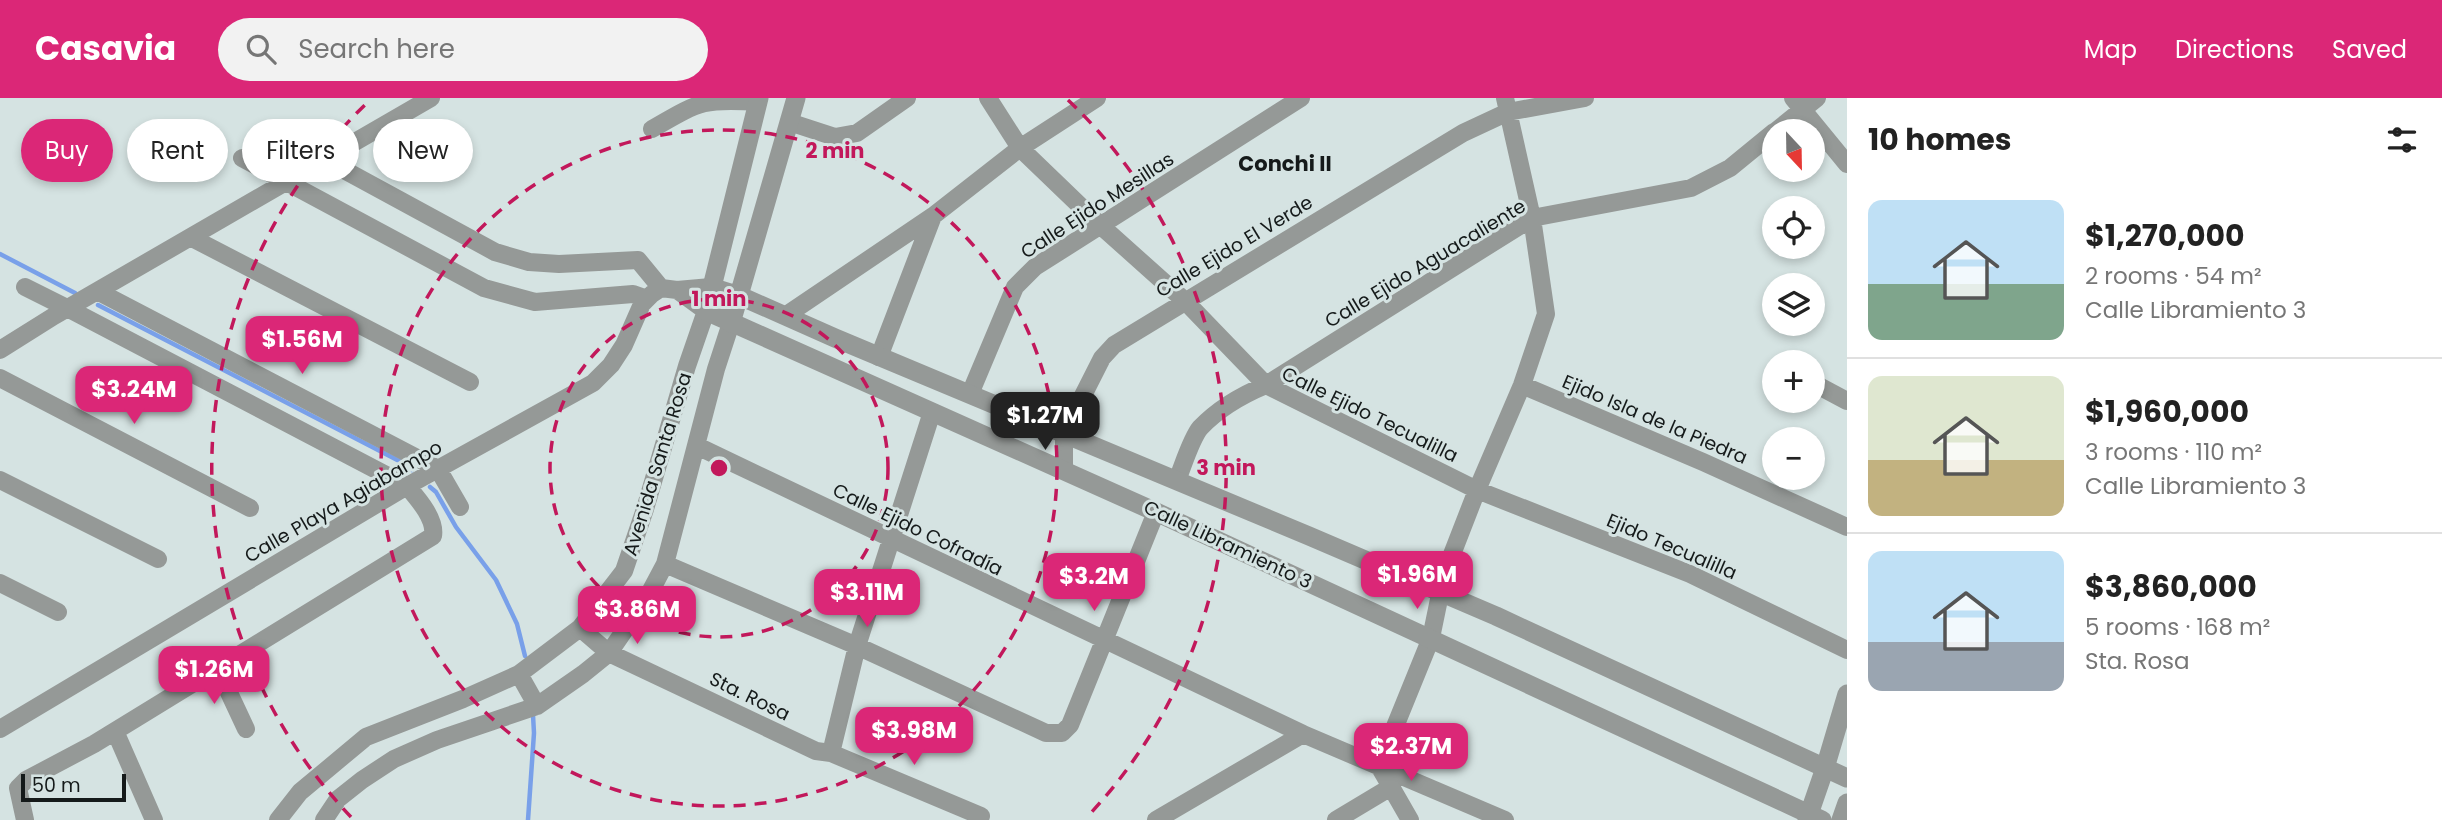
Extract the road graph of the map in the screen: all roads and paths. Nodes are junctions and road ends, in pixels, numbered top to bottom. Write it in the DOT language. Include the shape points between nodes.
graph roads {
  1 [pos="431,98"];
  2 [pos="796,98"];
  3 [pos="907,98"];
  4 [pos="988,98"];
  5 [pos="1097,98"];
  6 [pos="1301,98"];
  7 [pos="1585,98"];
  8 [pos="1817,98"];
  9 [pos="759,100"];
  10 [pos="1798,104"];
  11 [pos="1507,105"];
  12 [pos="1786,119"];
  13 [pos="789,122"];
  14 [pos="652,130"];
  15 [pos="359,139"];
  16 [pos="1762,142"];
  17 [pos="1020,148"];
  18 [pos="1847,164"];
  19 [pos="359,178"];
  20 [pos="285,182"];
  21 [pos="289,182"];
  22 [pos="933,216"];
  23 [pos="1532,219"];
  24 [pos="1100,225"];
  25 [pos="192,238"];
  26 [pos="25,288"];
  27 [pos="711,288"];
  28 [pos="99,292"];
  29 [pos="661,292"];
  30 [pos="740,296"];
  31 [pos="1185,301"];
  32 [pos="69,309"];
  33 [pos="706,311"];
  34 [pos="785,316"];
  35 [pos="731,323"];
  36 [pos="0,350"];
  37 [pos="879,357"];
  38 [pos="0,378"];
  39 [pos="470,382"];
  40 [pos="1522,385"];
  41 [pos="1266,386"];
  42 [pos="1825,389"];
  43 [pos="970,394"];
  44 [pos="1847,401"];
  45 [pos="932,412"];
  46 [pos="1064,433"];
  47 [pos="697,446"];
  48 [pos="438,469"];
  49 [pos="1064,470"];
  50 [pos="0,480"];
  51 [pos="1177,480"];
  52 [pos="407,486"];
  53 [pos="1477,490"];
  54 [pos="460,507"];
  55 [pos="250,508"];
  56 [pos="1156,512"];
  57 [pos="1847,527"];
  58 [pos="890,539"];
  59 [pos="158,559"];
  60 [pos="665,564"];
  61 [pos="0,583"];
  62 [pos="1441,594"];
  63 [pos="58,612"];
  64 [pos="580,628"];
  65 [pos="1431,638"];
  66 [pos="1104,640"];
  67 [pos="857,646"];
  68 [pos="1847,650"];
  69 [pos="609,653"];
  70 [pos="217,667"];
  71 [pos="519,674"];
  72 [pos="1847,694"];
  73 [pos="537,706"];
  74 [pos="0,729"];
  75 [pos="246,729"];
  76 [pos="115,731"];
  77 [pos="1303,734"];
  78 [pos="831,753"];
  79 [pos="1379,766"];
  80 [pos="1825,768"];
  81 [pos="1847,779"];
  82 [pos="1391,787"];
  83 [pos="1847,803"];
  84 [pos="982,816"];
  85 [pos="1812,818"];
  86 [pos="25,820"];
  87 [pos="155,820"];
  88 [pos="278,820"];
  89 [pos="324,820"];
  90 [pos="1156,820"];
  91 [pos="1336,820"];
  92 [pos="1410,820"];
  93 [pos="1505,820"];
  94 [pos="1840,820"];
  1 -- 15 [label="street"];
  2 -- 13 [label="street, Avenida Santa Rosa"];
  3 -- 13 [label="street" via="857,133 835,137"];
  4 -- 17 [label="street, Calle Ejido Tecualilla"];
  5 -- 17 [label="street"];
  6 -- 24 [label="street, Calle Ejido Mesillas"];
  7 -- 11 [label="street, Calle Ejido El Verde"];
  8 -- 10 [label="street, Calle Ejido Aguacaliente"];
  9 -- 14 [label="street" via="708,100"];
  9 -- 27 [label="street, Avenida Santa Rosa"];
  10 -- 12 [label="street, Calle Ejido Aguacaliente"];
  10 -- 18 [label="street"];
  11 -- 23 [label="street"];
  11 -- 31 [label="street, Calle Ejido El Verde"];
  13 -- 30 [label="street, Avenida Santa Rosa"];
  16 -- 23 [label="street, Calle Ejido Aguacaliente" via="1730,168 1691,188"];
  17 -- 22 [label="street"];
  17 -- 24 [label="street, Calle Ejido Tecualilla"];
  19 -- 29 [label="street" via="495,252 529,262 638,260"];
  20 -- 25 [label="street"];
  21 -- 29 [label="street" via="503,294 535,302"];
  22 -- 34 [label="street"];
  22 -- 37 [label="street"];
  23 -- 40 [label="street" via="1546,314"];
  23 -- 41 [label="street, Calle Ejido Aguacaliente"];
  24 -- 31 [label="street, Calle Ejido Tecualilla"];
  24 -- 43 [label="street, Calle Ejido Mesillas" via="1035,267 1015,287"];
  25 -- 28 [label="street"];
  25 -- 39 [label="street"];
  26 -- 32 [label="street"];
  27 -- 29 [label="street"];
  27 -- 30 [label="street, Calle Libramiento 3"];
  27 -- 33 [label="street, Avenida Santa Rosa"];
  28 -- 32 [label="street"];
  28 -- 48 [label="street"];
  29 -- 33 [label="street"];
  29 -- 48 [label="street, Calle Playa Agiabampo" via="642,304 624,345 593,383"];
  30 -- 34 [label="street, Calle Libramiento 3"];
  30 -- 35 [label="street, Avenida Santa Rosa"];
  31 -- 41 [label="street, Calle Ejido Tecualilla"];
  31 -- 46 [label="street, Calle Ejido El Verde" via="1114,345 1102,358"];
  32 -- 36 [label="street"];
  32 -- 52 [label="street"];
  33 -- 35 [label="street, Calle Libramiento 3"];
  33 -- 64 [label="street, Avenida Santa Rosa" via="624,571"];
  34 -- 37 [label="street, Calle Libramiento 3"];
  35 -- 45 [label="street, Calle Libramiento 3"];
  35 -- 47 [label="street, Avenida Santa Rosa"];
  37 -- 43 [label="street, Calle Libramiento 3"];
  38 -- 55 [label="street"];
  40 -- 53 [label="street"];
  40 -- 57 [label="street, Ejido Isla de la Piedra"];
  41 -- 51 [label="street, Calle Ejido Aguacaliente" via="1237,399 1199,430"];
  41 -- 53 [label="street, Calle Ejido Tecualilla"];
  42 -- 44 [label="street"];
  43 -- 46 [label="street, Calle Libramiento 3"];
  45 -- 49 [label="street, Calle Libramiento 3"];
  45 -- 58 [label="street"];
  46 -- 49 [label="street"];
  46 -- 51 [label="street, Calle Libramiento 3"];
  47 -- 58 [label="street, Calle Ejido Cofradía"];
  47 -- 60 [label="street, Avenida Santa Rosa"];
  48 -- 52 [label="street, Calle Playa Agiabampo"];
  48 -- 54 [label="street"];
  49 -- 56 [label="street, Calle Libramiento 3"];
  50 -- 59 [label="street"];
  51 -- 62 [label="street, Calle Libramiento 3"];
  52 -- 70 [label="street" via="428,516 433,536"];
  52 -- 74 [label="street, Calle Playa Agiabampo"];
  53 -- 62 [label="street"];
  53 -- 68 [label="street, Ejido Tecualilla" via="1690,574"];
  56 -- 65 [label="street, Calle Libramiento 3"];
  56 -- 66 [label="street"];
  58 -- 66 [label="street, Calle Ejido Cofradía"];
  58 -- 67 [label="street"];
  60 -- 67 [label="street"];
  60 -- 69 [label="street, Avenida Santa Rosa"];
  61 -- 63 [label="street"];
  62 -- 65 [label="street"];
  62 -- 80 [label="street, Calle Libramiento 3"];
  64 -- 69 [label="street, Sta. Rosa"];
  64 -- 71 [label="street, Avenida Santa Rosa"];
  65 -- 79 [label="street"];
  65 -- 85 [label="street, Calle Libramiento 3"];
  66 -- 67 [label="street" via="1070,725 1062,733 1046,733"];
  66 -- 77 [label="street, Calle Ejido Cofradía"];
  67 -- 78 [label="street"];
  69 -- 73 [label="street, Avenida Santa Rosa"];
  69 -- 78 [label="street, Sta. Rosa" via="816,751"];
  70 -- 75 [label="street"];
  70 -- 76 [label="street"];
  71 -- 73 [label="street"];
  71 -- 88 [label="street, Avenida Santa Rosa" via="366,737 300,792"];
  72 -- 80 [label="street"];
  73 -- 89 [label="street, Avenida Santa Rosa" via="394,759 338,799"];
  76 -- 86 [label="street" via="26,780 18,788"];
  76 -- 87 [label="street"];
  77 -- 79 [label="street, Calle Ejido Cofradía"];
  77 -- 90 [label="street"];
  78 -- 84 [label="street, Sta. Rosa"];
  79 -- 82 [label="street"];
  79 -- 93 [label="street, Calle Ejido Cofradía"];
  80 -- 81 [label="street, Calle Libramiento 3"];
  80 -- 85 [label="street"];
  82 -- 91 [label="street"];
  82 -- 92 [label="street"];
  83 -- 94 [label="street"];
}
